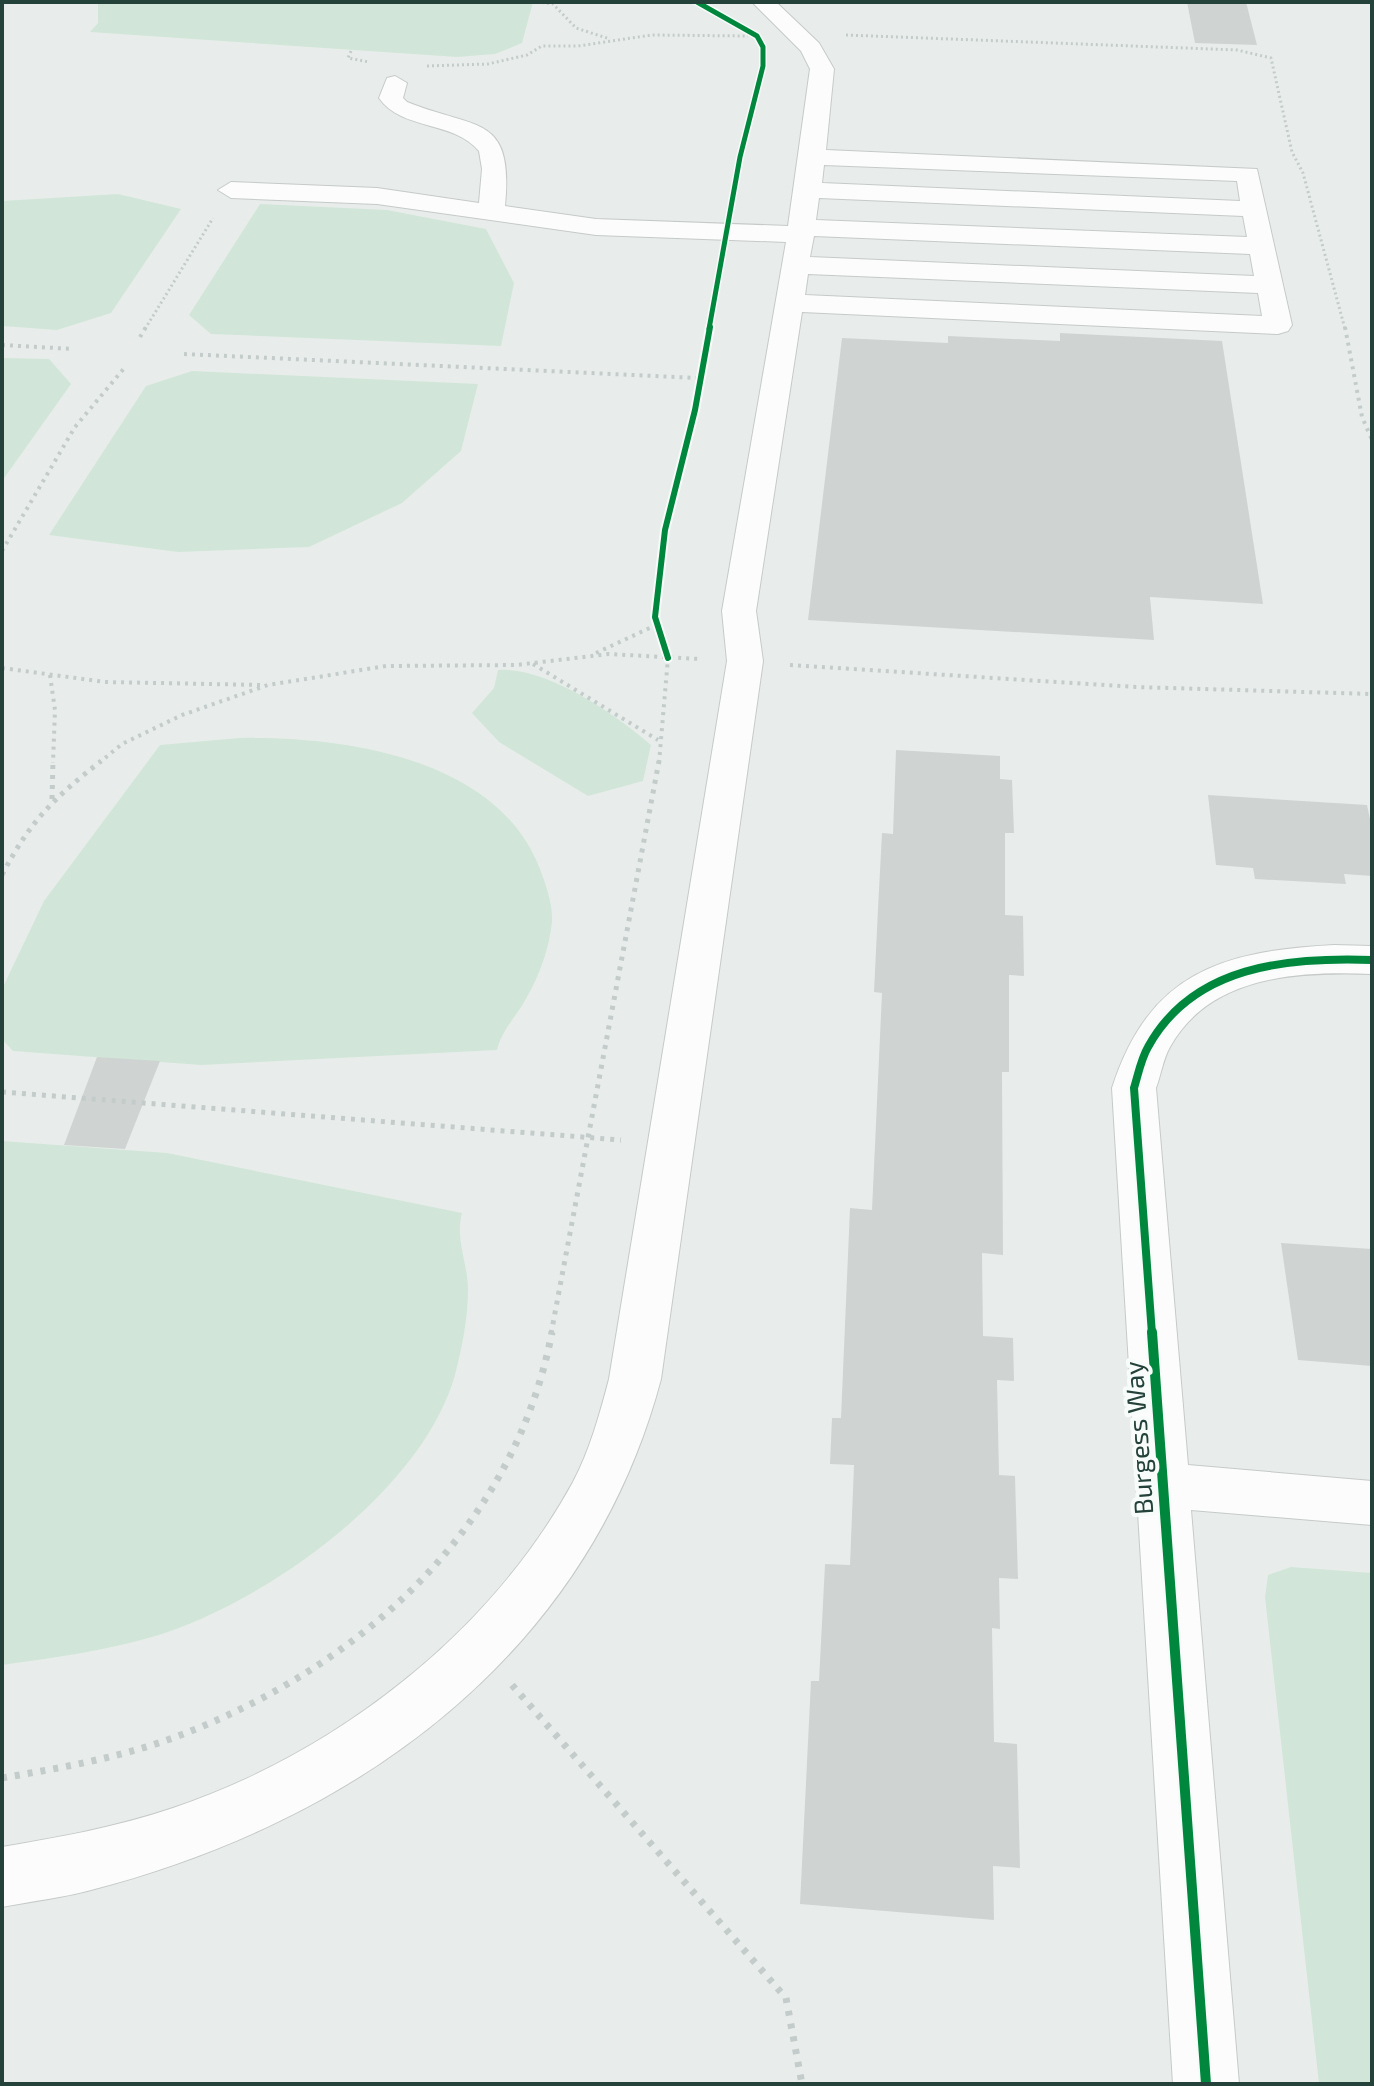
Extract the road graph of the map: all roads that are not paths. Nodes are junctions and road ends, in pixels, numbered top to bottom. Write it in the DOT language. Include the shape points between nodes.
graph roads {
  1 [pos="763,2"];
  2 [pos="389,73"];
  3 [pos="813,157"];
  4 [pos="231,190"];
  5 [pos="808,190"];
  6 [pos="1254,209"];
  7 [pos="491,213"];
  8 [pos="801,231"];
  9 [pos="1262,246"];
  10 [pos="793,284"];
  11 [pos="1270,285"];
  12 [pos="1372,960"];
  13 [pos="1163,1485"];
  14 [pos="1372,1503"];
  15 [pos="2,1877"];
  16 [pos="1206,2084"];
  1 -- 3 [label="street" via="811,48 822,69"];
  2 -- 7 [label="street" via="391,98 398,107 470,132 493,151"];
  3 -- 5 [label="street"];
  3 -- 6 [label="street" via="1248,174"];
  4 -- 7 [label="street" via="351,194"];
  5 -- 6 [label="street"];
  5 -- 8 [label="street"];
  6 -- 9 [label="street"];
  7 -- 8 [label="street" via="610,228"];
  8 -- 9 [label="street"];
  8 -- 10 [label="street"];
  9 -- 11 [label="street"];
  10 -- 11 [label="street"];
  10 -- 11 [label="street" via="1278,325"];
  10 -- 15 [label="street" via="739,611 745,661 635,1379 610,1459 567,1541 536,1585 479,1648 412,1708 349,1752 205,1824 123,1854"];
  12 -- 13 [label="street, Burgess Way" via="1303,958 1232,975 1172,1008 1139,1064 1135,1113"];
  13 -- 14 [label="street"];
  13 -- 16 [label="street, Burgess Way"];
}
